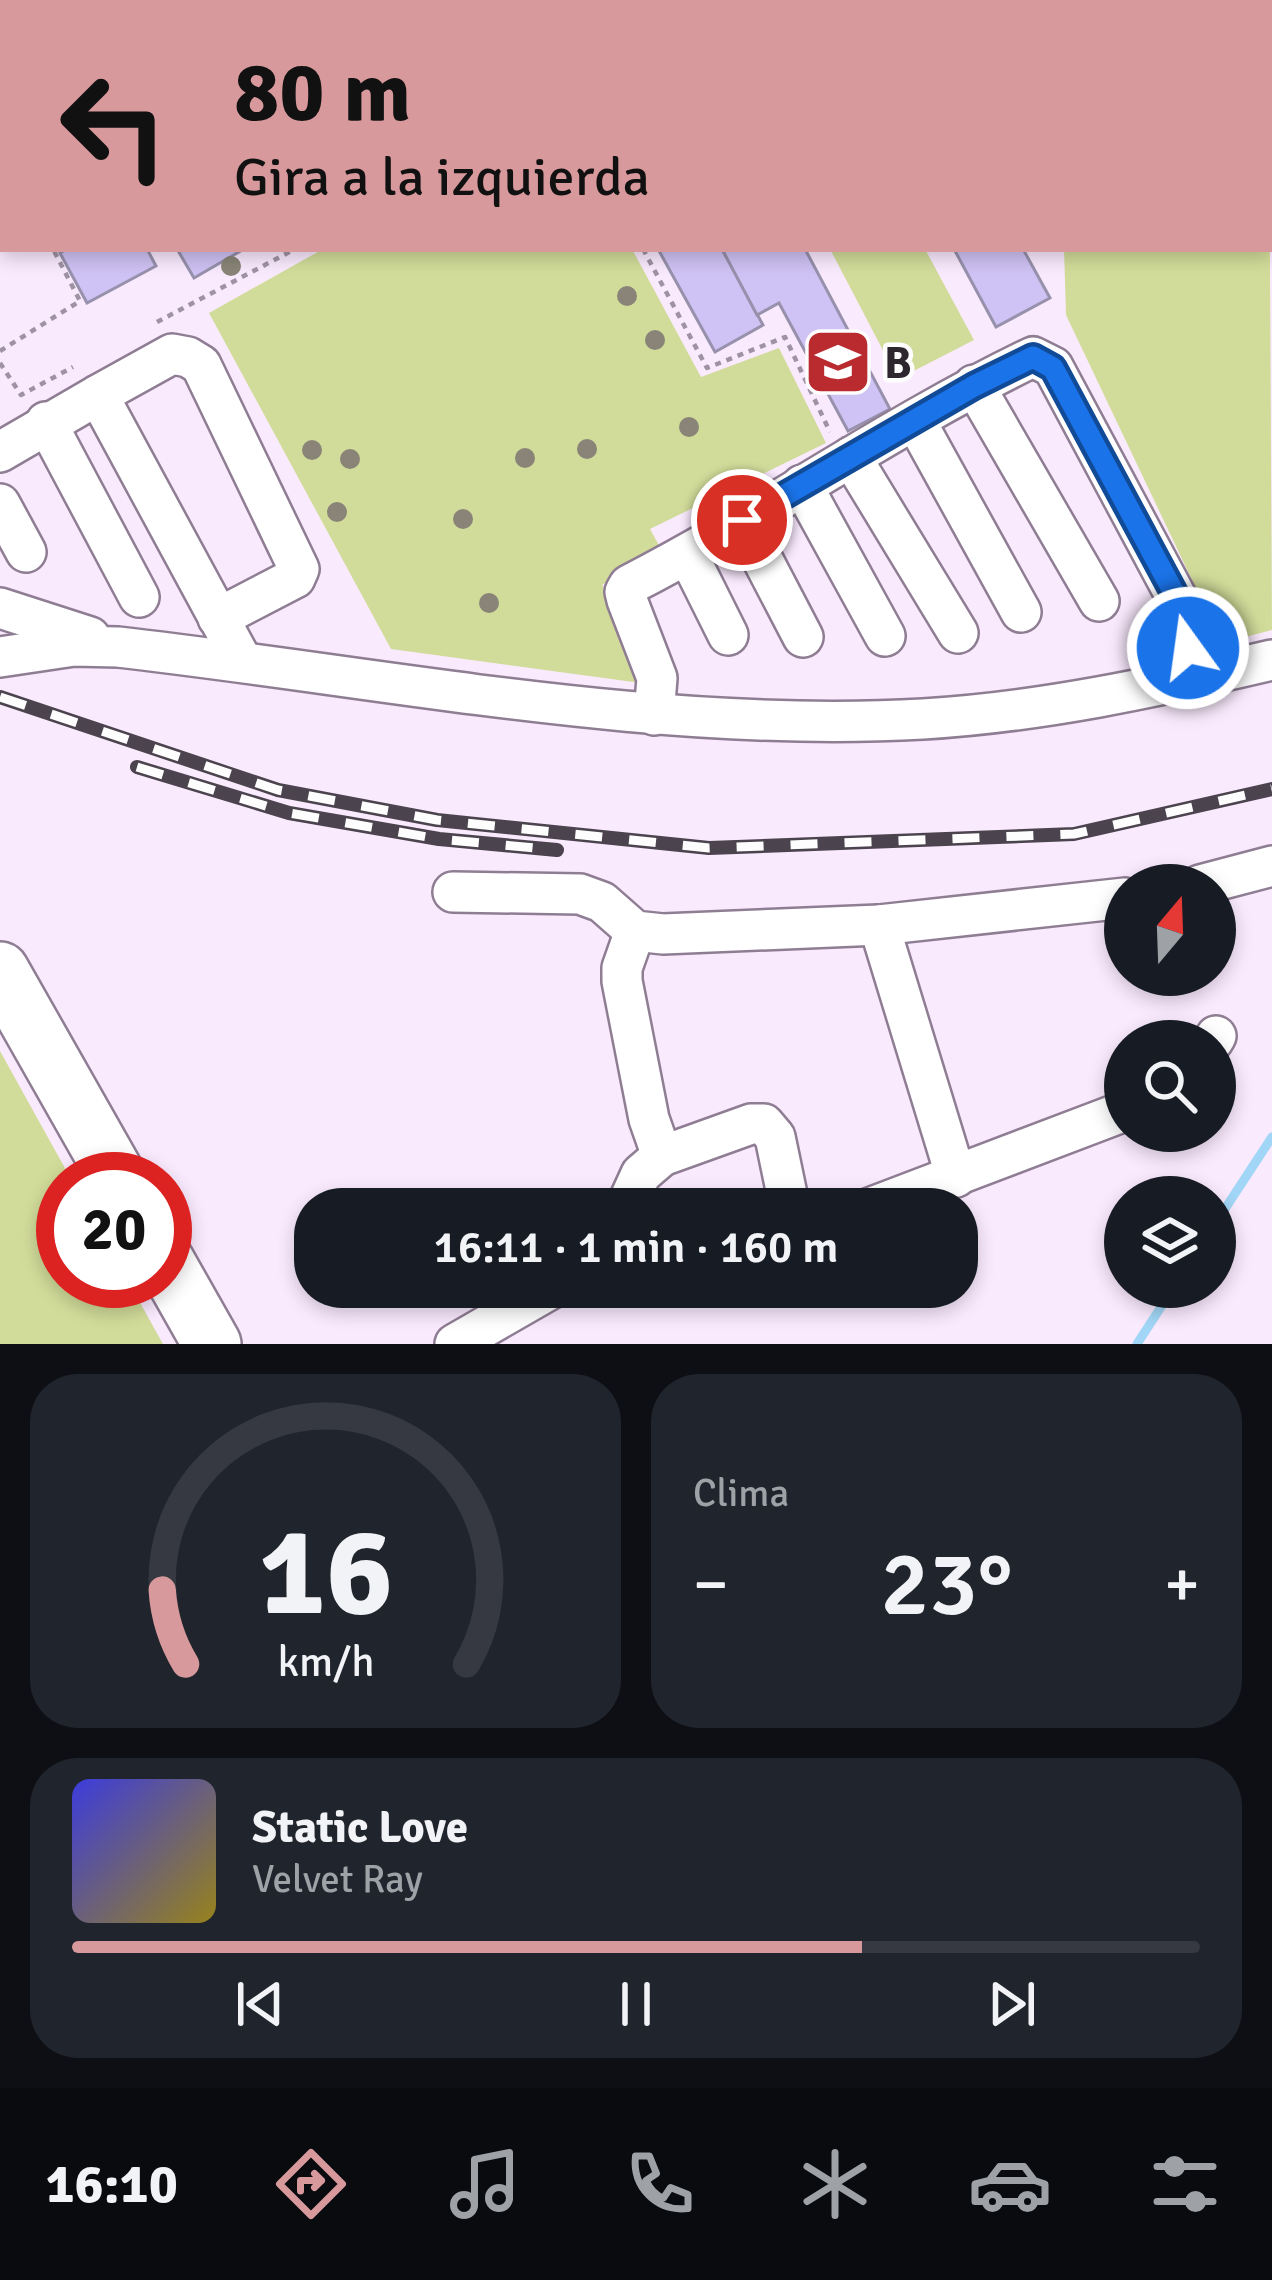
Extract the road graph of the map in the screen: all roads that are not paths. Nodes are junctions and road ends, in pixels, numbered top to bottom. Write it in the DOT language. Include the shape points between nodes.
graph roads {
  1 [pos="91,378"];
  2 [pos="974,386"];
  3 [pos="915,420"];
  4 [pos="46,422"];
  5 [pos="0,452"];
  6 [pos="844,452"];
  7 [pos="802,485"];
  8 [pos="0,504"];
  9 [pos="742,520"];
  10 [pos="26,552"];
  11 [pos="688,555"];
  12 [pos="139,597"];
  13 [pos="1099,601"];
  14 [pos="0,608"];
  15 [pos="1021,613"];
  16 [pos="218,618"];
  17 [pos="958,633"];
  18 [pos="728,634"];
  19 [pos="884,636"];
  20 [pos="803,637"];
  21 [pos="118,646"];
  22 [pos="0,657"];
  23 [pos="1272,660"];
  24 [pos="242,661"];
  25 [pos="1188,680"];
  26 [pos="654,715"];
  27 [pos="1272,866"];
  28 [pos="1236,876"];
  29 [pos="453,892"];
  30 [pos="1104,900"];
  31 [pos="879,925"];
  32 [pos="635,931"];
  33 [pos="0,971"];
  34 [pos="1104,1120"];
  35 [pos="103,1152"];
  36 [pos="662,1156"];
  37 [pos="956,1177"];
  38 [pos="635,1188"];
  39 [pos="786,1188"];
  40 [pos="925,1188"];
  41 [pos="192,1308"];
  42 [pos="518,1308"];
  43 [pos="212,1344"];
  44 [pos="455,1344"];
  1 -- 4 [label="street"];
  1 -- 16 [label="street"];
  1 -- 16 [label="street" via="172,354 201,365 299,569"];
  2 -- 3 [label="street"];
  2 -- 13 [label="street"];
  2 -- 25 [label="street" via="1033,357 1053,368 1187,617"];
  3 -- 6 [label="street"];
  3 -- 15 [label="street"];
  4 -- 5 [label="street"];
  4 -- 12 [label="street"];
  6 -- 7 [label="street"];
  6 -- 17 [label="street"];
  7 -- 9 [label="street"];
  7 -- 19 [label="street"];
  8 -- 10 [label="street"];
  9 -- 11 [label="street"];
  9 -- 20 [label="street"];
  11 -- 18 [label="street"];
  11 -- 26 [label="street" via="625,592 657,678"];
  14 -- 21 [label="street"];
  16 -- 24 [label="street"];
  21 -- 22 [label="street"];
  21 -- 24 [label="street"];
  23 -- 25 [label="street"];
  24 -- 26 [label="street"];
  25 -- 26 [label="street" via="922,719"];
  27 -- 28 [label="street"];
  29 -- 32 [label="street" via="580,894"];
  30 -- 31 [label="street"];
  31 -- 32 [label="street"];
  31 -- 37 [label="street"];
  32 -- 36 [label="street" via="622,981"];
  33 -- 35 [label="highway"];
  34 -- 37 [label="street"];
  36 -- 38 [label="street"];
  36 -- 39 [label="street" via="764,1124 775,1137"];
  37 -- 40 [label="street"];
  41 -- 43 [label="highway"];
  42 -- 44 [label="street"];
}
